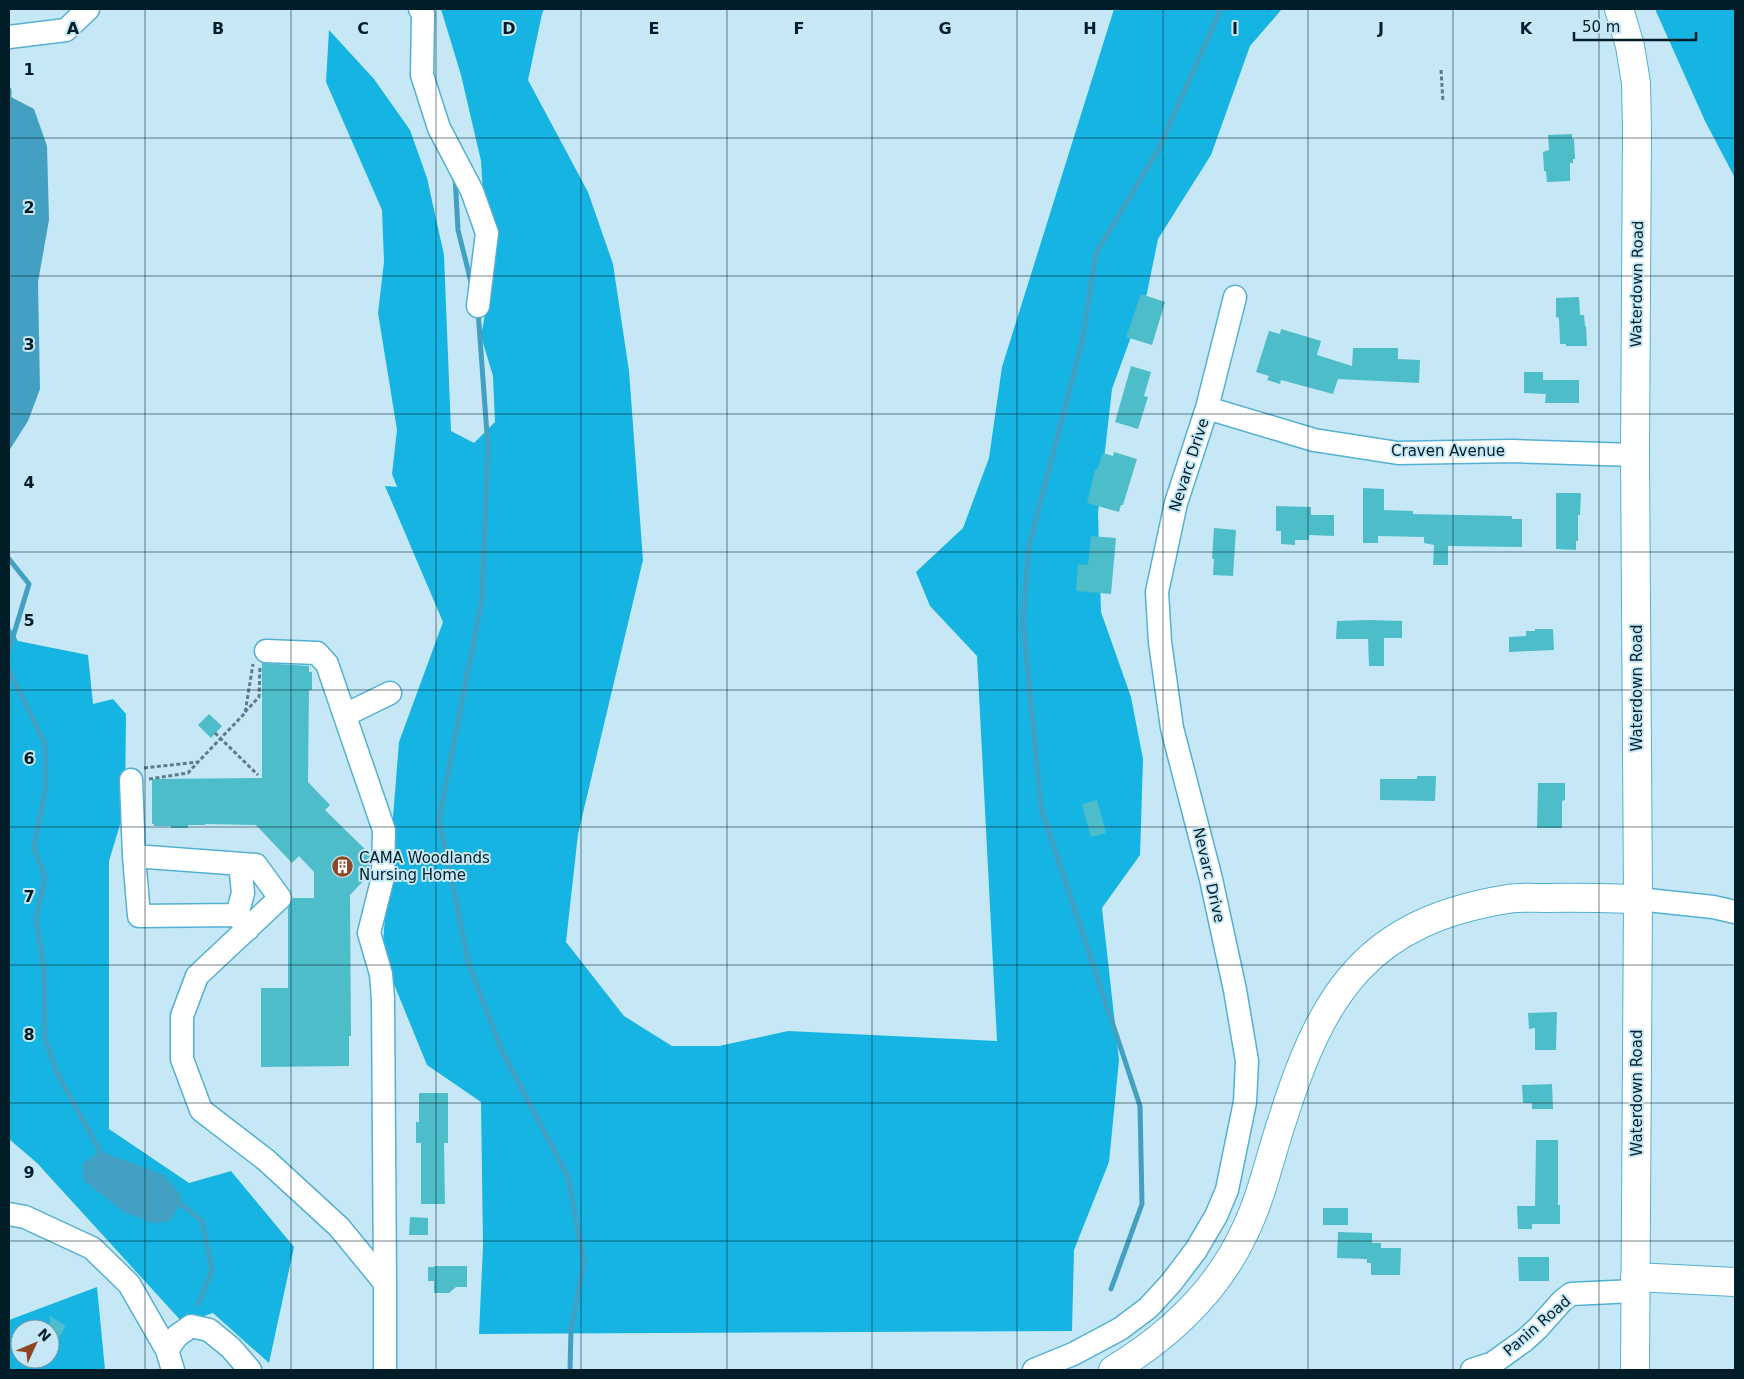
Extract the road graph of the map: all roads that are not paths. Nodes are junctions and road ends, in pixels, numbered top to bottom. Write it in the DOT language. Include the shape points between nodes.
graph roads {
  1 [pos="88,9"];
  2 [pos="420,9"];
  3 [pos="1619,9"];
  4 [pos="9,37"];
  5 [pos="1235,297"];
  6 [pos="478,306"];
  7 [pos="1207,408"];
  8 [pos="1635,455"];
  9 [pos="263,654"];
  10 [pos="390,693"];
  11 [pos="345,715"];
  12 [pos="136,780"];
  13 [pos="134,856"];
  14 [pos="240,864"];
  15 [pos="1638,899"];
  16 [pos="1735,912"];
  17 [pos="243,922"];
  18 [pos="9,1214"];
  19 [pos="1735,1282"];
  20 [pos="384,1283"];
  21 [pos="1635,1284"];
  22 [pos="170,1360"];
  23 [pos="250,1370"];
  24 [pos="385,1370"];
  25 [pos="1034,1370"];
  26 [pos="1113,1370"];
  27 [pos="1472,1370"];
  28 [pos="1636,1370"];
  1 -- 4 [label="street" via="66,30"];
  2 -- 6 [label="street" via="423,14 422,74 440,128 472,191 486,233"];
  3 -- 8 [label="main road, Waterdown Road" via="1630,46 1636,93"];
  5 -- 7 [label="street, Nevarc Drive"];
  7 -- 8 [label="street, Craven Avenue" via="1314,440 1398,453"];
  7 -- 25 [label="street, Nevarc Drive" via="1176,503 1157,592 1158,612 1172,728 1211,879 1235,990 1247,1061 1245,1102 1227,1190 1196,1250 1171,1283 1148,1308 1120,1329"];
  8 -- 15 [label="main road, Waterdown Road"];
  9 -- 11 [label="street" via="317,653 327,664"];
  10 -- 11 [label="street"];
  11 -- 20 [label="street" via="384,830 383,877 370,933 381,974 383,999"];
  12 -- 13 [label="street"];
  13 -- 14 [label="street"];
  13 -- 17 [label="street" via="140,916"];
  14 -- 17 [label="street"];
  14 -- 17 [label="street" via="256,865 280,898"];
  15 -- 16 [label="street" via="1713,906"];
  15 -- 21 [label="main road, Waterdown Road"];
  15 -- 26 [label="main road" via="1510,898 1429,919 1380,948 1343,987 1312,1038 1294,1082 1264,1182 1230,1260 1179,1322 1155,1343"];
  17 -- 20 [label="street" via="233,941 197,976 182,1016 182,1058 201,1110 266,1160 339,1227"];
  18 -- 22 [label="street" via="25,1217 92,1248 129,1284"];
  19 -- 21 [label="main road"];
  20 -- 24 [label="street"];
  21 -- 27 [label="street, Panin Road" via="1571,1294 1525,1340 1493,1363"];
  21 -- 28 [label="main road, Waterdown Road"];
  22 -- 23 [label="street" via="177,1336 191,1326 209,1330"];
}
